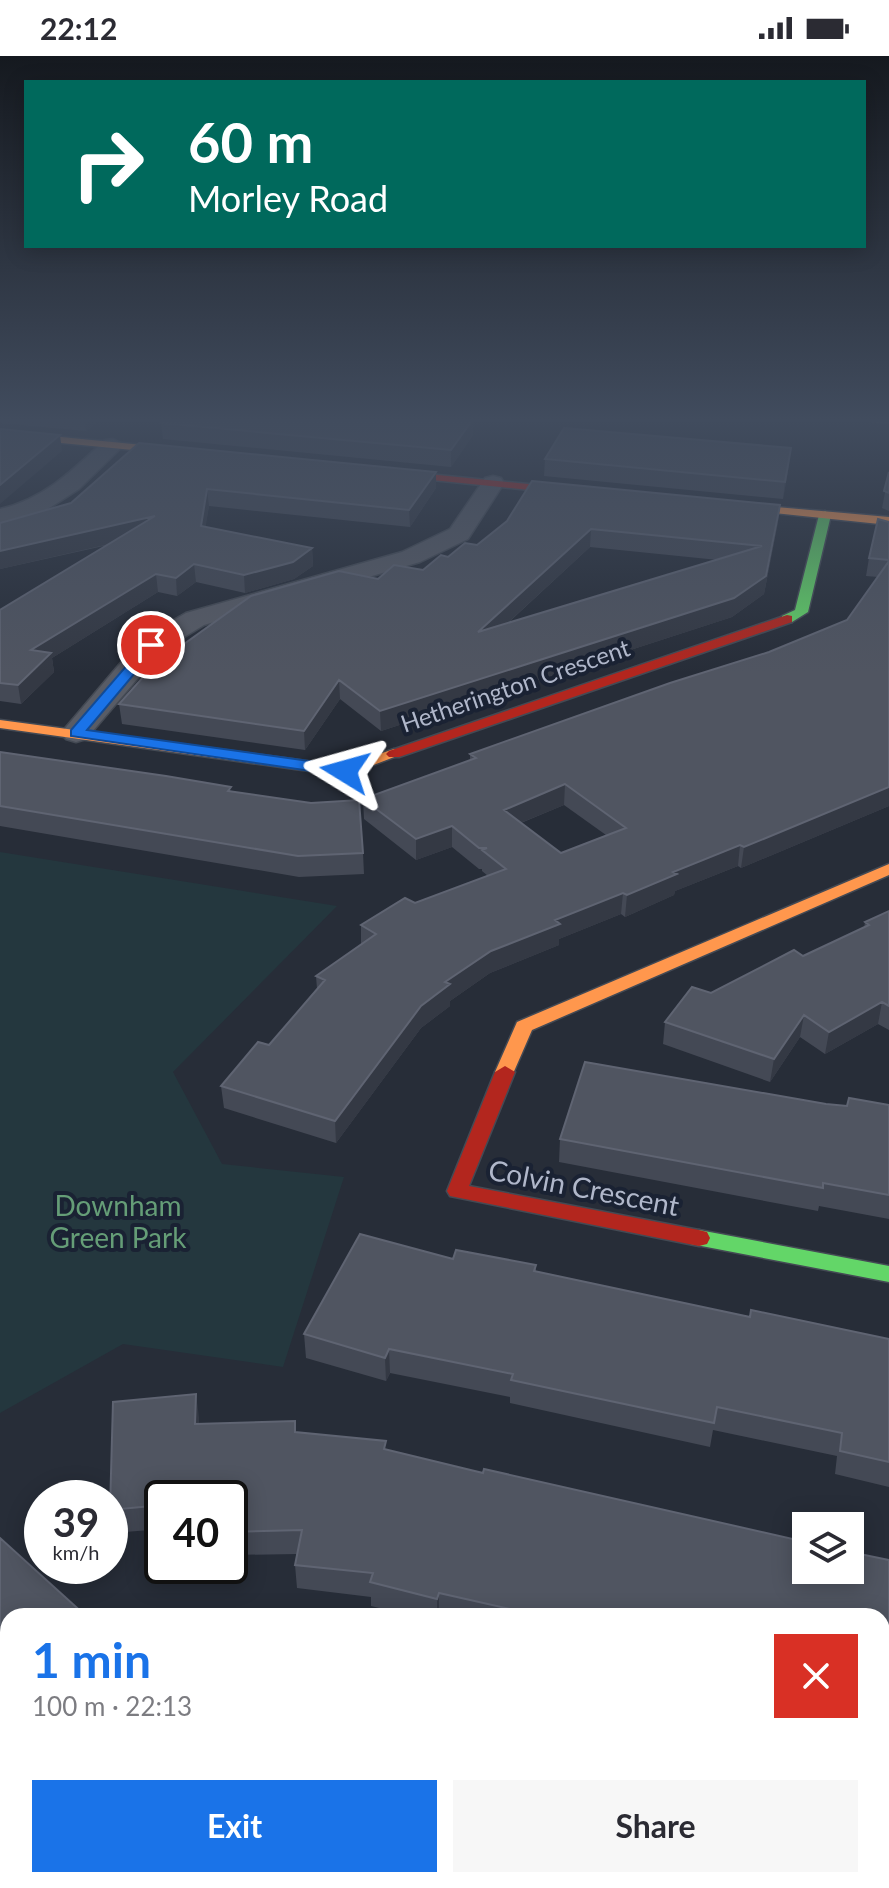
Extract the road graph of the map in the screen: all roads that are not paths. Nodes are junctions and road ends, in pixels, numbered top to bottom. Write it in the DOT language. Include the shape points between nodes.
graph roads {
  1 [pos="42,502"];
  2 [pos="480,502"];
  3 [pos="699,503"];
  4 [pos="825,515"];
  5 [pos="0,516"];
  6 [pos="889,521"];
  7 [pos="0,724"];
  8 [pos="76,733"];
  9 [pos="889,869"];
  10 [pos="889,1274"];
  1 -- 5 [label="street"];
  2 -- 8 [label="street" via="459,534 411,557 195,619 151,645"];
  3 -- 4 [label="street"];
  4 -- 6 [label="street"];
  4 -- 8 [label="street, Hetherington Crescent" via="805,600 801,612 792,617 345,771"];
  7 -- 8 [label="street, Hetherington Crescent"];
  9 -- 10 [label="street, Colvin Crescent" via="524,1026 457,1191"];
}
